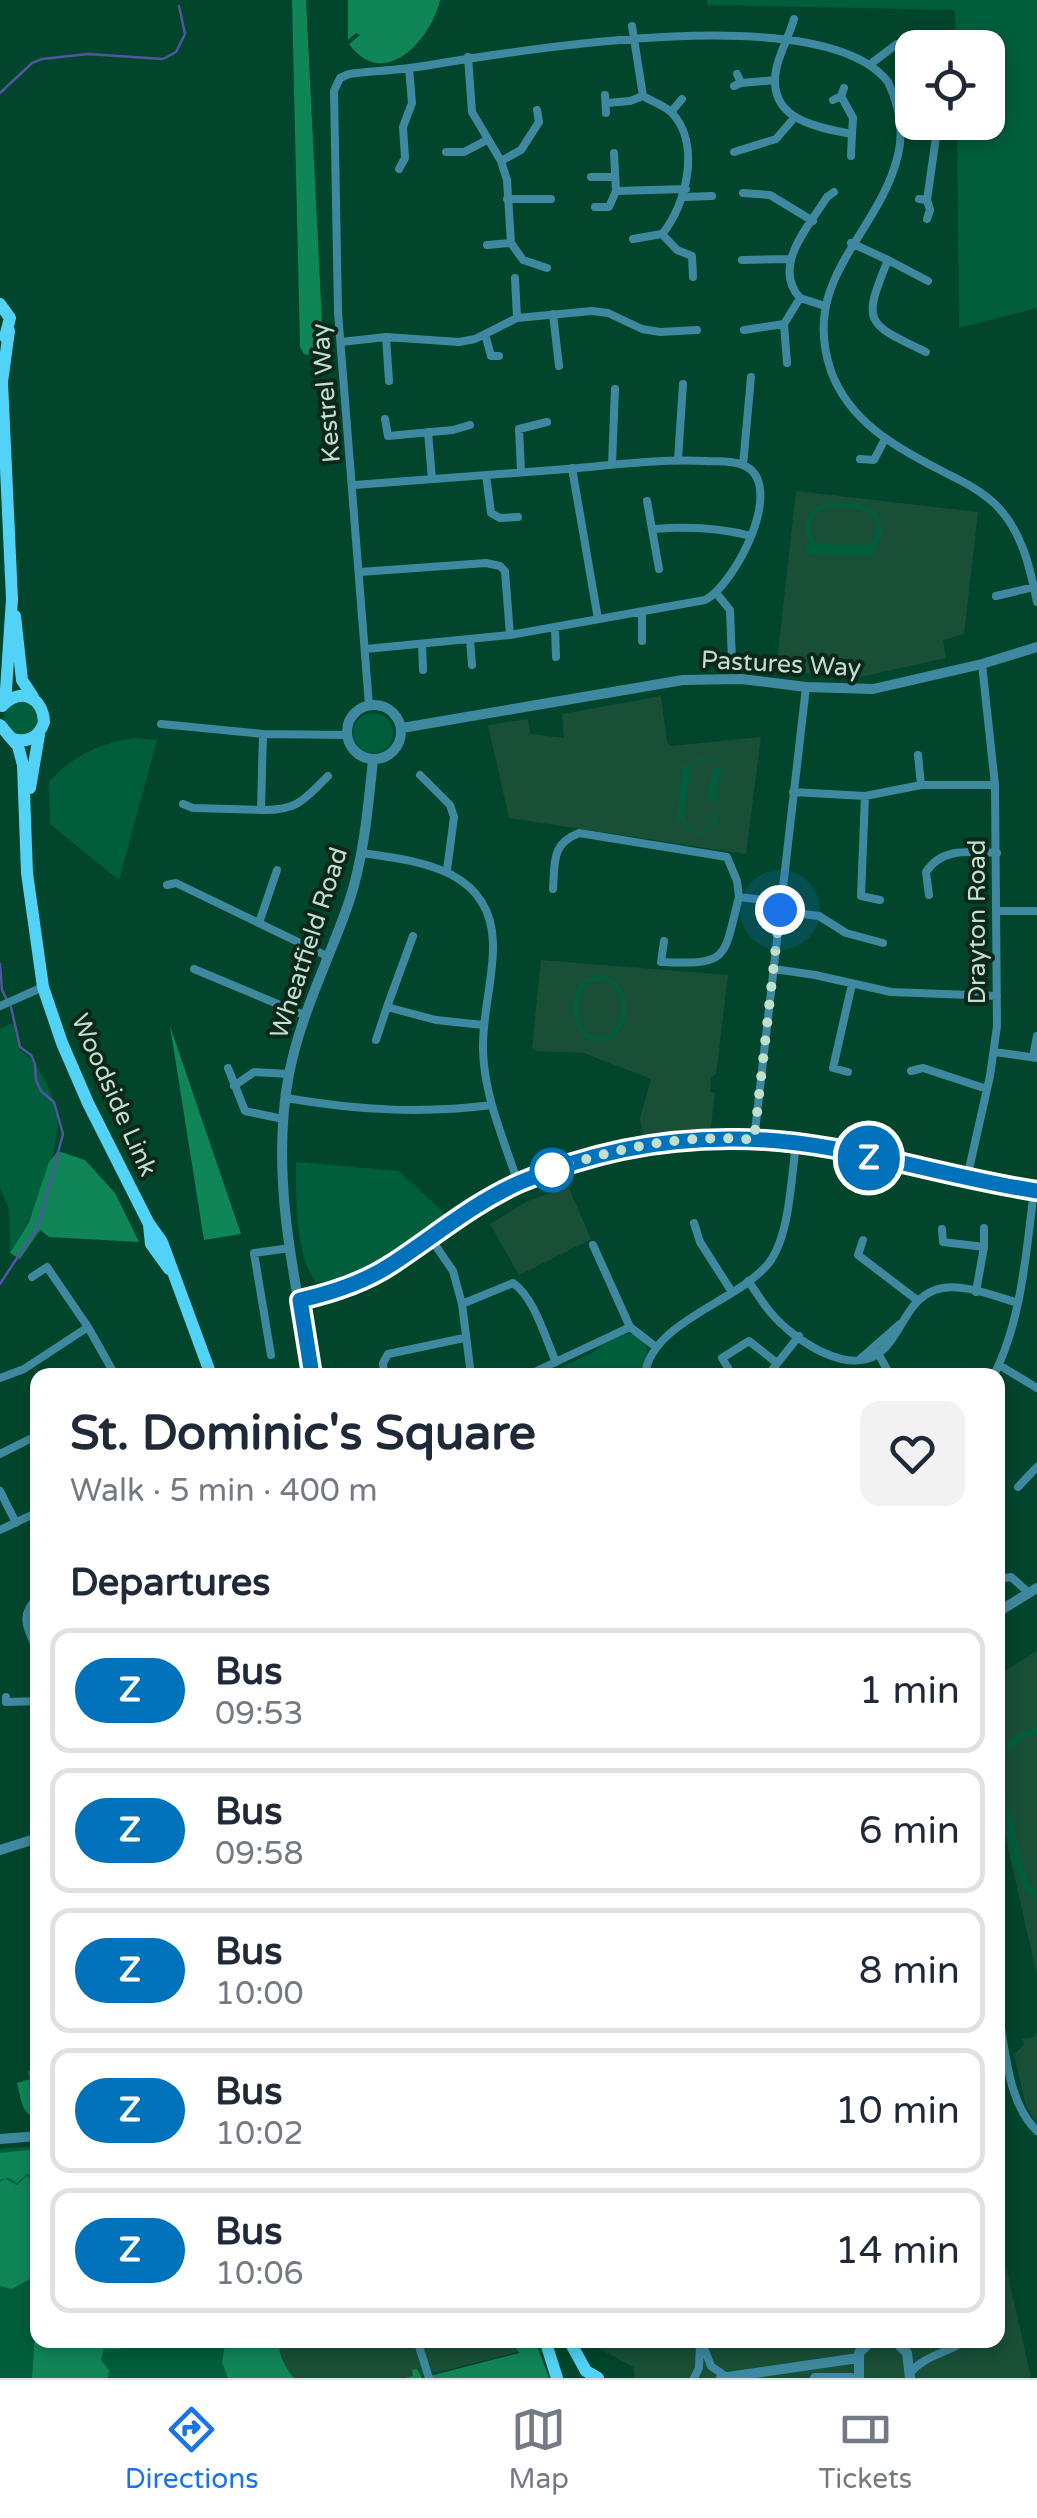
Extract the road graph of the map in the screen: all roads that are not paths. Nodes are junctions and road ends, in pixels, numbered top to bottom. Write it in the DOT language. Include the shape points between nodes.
graph roads {
  1 [pos="775,16"];
  2 [pos="794,19"];
  3 [pos="651,23"];
  4 [pos="810,24"];
  5 [pos="632,26"];
  6 [pos="615,28"];
  7 [pos="587,32"];
  8 [pos="852,45"];
  9 [pos="895,46"];
  10 [pos="468,57"];
  11 [pos="873,62"];
  12 [pos="409,68"];
  13 [pos="775,80"];
  14 [pos="737,81"];
  15 [pos="839,95"];
  16 [pos="643,96"];
  17 [pos="895,97"];
  18 [pos="682,98"];
  19 [pos="606,104"];
  20 [pos="537,110"];
  21 [pos="671,112"];
  22 [pos="794,118"];
  23 [pos="852,134"];
  24 [pos="488,140"];
  25 [pos="899,140"];
  26 [pos="935,140"];
  27 [pos="446,152"];
  28 [pos="734,152"];
  29 [pos="614,153"];
  30 [pos="852,156"];
  31 [pos="501,161"];
  32 [pos="399,169"];
  33 [pos="615,177"];
  34 [pos="591,178"];
  35 [pos="616,191"];
  36 [pos="834,192"];
  37 [pos="684,193"];
  38 [pos="743,193"];
  39 [pos="712,196"];
  40 [pos="507,199"];
  41 [pos="551,199"];
  42 [pos="595,207"];
  43 [pos="927,219"];
  44 [pos="813,221"];
  45 [pos="662,234"];
  46 [pos="511,243"];
  47 [pos="852,243"];
  48 [pos="487,245"];
  49 [pos="644,250"];
  50 [pos="789,259"];
  51 [pos="742,260"];
  52 [pos="888,260"];
  53 [pos="547,268"];
  54 [pos="693,277"];
  55 [pos="515,278"];
  56 [pos="928,281"];
  57 [pos="800,298"];
  58 [pos="0,304"];
  59 [pos="825,306"];
  60 [pos="553,314"];
  61 [pos="517,318"];
  62 [pos="784,324"];
  63 [pos="697,330"];
  64 [pos="744,330"];
  65 [pos="486,334"];
  66 [pos="4,336"];
  67 [pos="386,337"];
  68 [pos="341,342"];
  69 [pos="926,352"];
  70 [pos="499,356"];
  71 [pos="787,363"];
  72 [pos="559,366"];
  73 [pos="751,377"];
  74 [pos="1,380"];
  75 [pos="389,381"];
  76 [pos="683,384"];
  77 [pos="615,389"];
  78 [pos="385,420"];
  79 [pos="546,422"];
  80 [pos="470,425"];
  81 [pos="428,432"];
  82 [pos="885,439"];
  83 [pos="860,459"];
  84 [pos="678,460"];
  85 [pos="874,460"];
  86 [pos="612,464"];
  87 [pos="742,465"];
  88 [pos="572,468"];
  89 [pos="883,469"];
  90 [pos="520,471"];
  91 [pos="486,474"];
  92 [pos="432,479"];
  93 [pos="354,485"];
  94 [pos="646,501"];
  95 [pos="518,517"];
  96 [pos="654,530"];
  97 [pos="751,536"];
  98 [pos="659,568"];
  99 [pos="360,572"];
  100 [pos="1034,587"];
  101 [pos="717,594"];
  102 [pos="996,596"];
  103 [pos="12,599"];
  104 [pos="1037,602"];
  105 [pos="642,612"];
  106 [pos="598,619"];
  107 [pos="555,627"];
  108 [pos="510,634"];
  109 [pos="470,640"];
  110 [pos="642,641"];
  111 [pos="422,644"];
  112 [pos="1037,647"];
  113 [pos="366,648"];
  114 [pos="556,657"];
  115 [pos="732,660"];
  116 [pos="982,664"];
  117 [pos="472,665"];
  118 [pos="423,670"];
  119 [pos="806,686"];
  120 [pos="35,699"];
  121 [pos="370,705"];
  122 [pos="1,708"];
  123 [pos="161,724"];
  124 [pos="0,725"];
  125 [pos="42,728"];
  126 [pos="402,728"];
  127 [pos="263,734"];
  128 [pos="347,734"];
  129 [pos="11,738"];
  130 [pos="918,755"];
  131 [pos="372,760"];
  132 [pos="328,776"];
  133 [pos="420,776"];
  134 [pos="921,784"];
  135 [pos="995,785"];
  136 [pos="794,792"];
  137 [pos="865,796"];
  138 [pos="183,804"];
  139 [pos="261,810"];
  140 [pos="25,820"];
  141 [pos="362,853"];
  142 [pos="997,853"];
  143 [pos="278,870"];
  144 [pos="447,870"];
  145 [pos="167,884"];
  146 [pos="552,889"];
  147 [pos="929,895"];
  148 [pos="738,896"];
  149 [pos="880,900"];
  150 [pos="781,906"];
  151 [pos="996,911"];
  152 [pos="1037,911"];
  153 [pos="259,923"];
  154 [pos="413,936"];
  155 [pos="664,941"];
  156 [pos="883,942"];
  157 [pos="327,956"];
  158 [pos="774,969"];
  159 [pos="194,970"];
  160 [pos="852,984"];
  161 [pos="42,987"];
  162 [pos="997,996"];
  163 [pos="0,1006"];
  164 [pos="387,1007"];
  165 [pos="304,1015"];
  166 [pos="484,1024"];
  167 [pos="1037,1036"];
  168 [pos="376,1040"];
  169 [pos="995,1052"];
  170 [pos="1035,1058"];
  171 [pos="228,1068"];
  172 [pos="911,1071"];
  173 [pos="848,1072"];
  174 [pos="289,1074"];
  175 [pos="234,1086"];
  176 [pos="987,1089"];
  177 [pos="286,1098"];
  178 [pos="492,1105"];
  179 [pos="283,1118"];
  180 [pos="754,1140"];
  181 [pos="796,1144"];
  182 [pos="967,1178"];
  183 [pos="518,1183"];
  184 [pos="1036,1191"];
  185 [pos="694,1222"];
  186 [pos="984,1228"];
  187 [pos="942,1229"];
  188 [pos="430,1236"];
  189 [pos="863,1240"];
  190 [pos="594,1245"];
  191 [pos="984,1246"];
  192 [pos="291,1248"];
  193 [pos="32,1276"];
  194 [pos="748,1281"];
  195 [pos="732,1292"];
  196 [pos="976,1292"];
  197 [pos="300,1300"];
  198 [pos="917,1300"];
  199 [pos="1018,1303"];
  200 [pos="462,1304"];
  201 [pos="903,1322"];
  202 [pos="630,1327"];
  203 [pos="88,1328"];
  204 [pos="798,1336"];
  205 [pos="464,1338"];
  206 [pos="656,1347"];
  207 [pos="878,1354"];
  208 [pos="271,1355"];
  209 [pos="858,1360"];
  210 [pos="556,1362"];
  211 [pos="778,1362"];
  212 [pos="999,1364"];
  213 [pos="110,1368"];
  214 [pos="208,1368"];
  215 [pos="311,1368"];
  216 [pos="383,1368"];
  217 [pos="470,1368"];
  218 [pos="543,1368"];
  219 [pos="648,1368"];
  220 [pos="728,1368"];
  221 [pos="773,1368"];
  222 [pos="886,1368"];
  223 [pos="997,1368"];
  224 [pos="0,1378"];
  225 [pos="1037,1388"];
  226 [pos="30,1438"];
  227 [pos="0,1454"];
  228 [pos="1037,1468"];
  229 [pos="1018,1487"];
  230 [pos="0,1491"];
  231 [pos="30,1516"];
  232 [pos="16,1523"];
  233 [pos="0,1530"];
  234 [pos="1005,1578"];
  235 [pos="1033,1591"];
  236 [pos="30,1607"];
  237 [pos="1005,1608"];
  238 [pos="30,1634"];
  239 [pos="6,1697"];
  240 [pos="30,1702"];
  241 [pos="23,1766"];
  242 [pos="30,1769"];
  243 [pos="30,1841"];
  244 [pos="0,1850"];
  245 [pos="1005,2046"];
  246 [pos="1037,2131"];
  247 [pos="30,2137"];
  248 [pos="0,2139"];
  249 [pos="420,2348"];
  250 [pos="548,2348"];
  251 [pos="573,2348"];
  252 [pos="700,2348"];
  253 [pos="704,2348"];
  254 [pos="866,2348"];
  255 [pos="900,2348"];
  256 [pos="911,2348"];
  257 [pos="950,2348"];
  258 [pos="936,2356"];
  259 [pos="858,2358"];
  260 [pos="910,2375"];
  261 [pos="429,2378"];
  262 [pos="557,2378"];
  263 [pos="598,2378"];
  264 [pos="694,2378"];
  265 [pos="724,2378"];
  266 [pos="814,2378"];
  267 [pos="851,2378"];
  268 [pos="860,2378"];
  1 -- 2 [label="street"];
  2 -- 4 [label="street"];
  2 -- 13 [label="street"];
  3 -- 5 [label="street"];
  5 -- 6 [label="street"];
  5 -- 16 [label="street"];
  7 -- 10 [label="street"];
  8 -- 11 [label="street"];
  9 -- 11 [label="street"];
  10 -- 12 [label="street"];
  10 -- 24 [label="street" via="472,112"];
  11 -- 17 [label="street"];
  12 -- 32 [label="street" via="412,103 403,127 409,158"];
  12 -- 68 [label="street, Kestrel Way" via="349,74 334,94"];
  13 -- 14 [label="street"];
  13 -- 22 [label="street" via="780,102"];
  15 -- 23 [label="street" via="852,118"];
  16 -- 19 [label="street"];
  16 -- 21 [label="street"];
  18 -- 21 [label="street"];
  20 -- 31 [label="street" via="539,122 522,150"];
  21 -- 37 [label="street" via="685,141"];
  22 -- 23 [label="street"];
  22 -- 28 [label="street" via="778,143"];
  23 -- 30 [label="street"];
  24 -- 27 [label="street"];
  24 -- 31 [label="street"];
  25 -- 47 [label="street" via="881,194"];
  26 -- 43 [label="street" via="923,200"];
  29 -- 33 [label="street"];
  31 -- 40 [label="street"];
  33 -- 34 [label="street"];
  33 -- 35 [label="street"];
  35 -- 37 [label="street"];
  35 -- 42 [label="street" via="609,207"];
  36 -- 44 [label="street"];
  37 -- 39 [label="street"];
  37 -- 45 [label="street"];
  38 -- 44 [label="street" via="770,195"];
  40 -- 41 [label="street"];
  40 -- 46 [label="street"];
  44 -- 50 [label="street"];
  45 -- 49 [label="street" via="638,239"];
  45 -- 54 [label="street" via="677,250 697,257"];
  46 -- 48 [label="street"];
  46 -- 53 [label="street" via="520,263"];
  47 -- 52 [label="street"];
  47 -- 59 [label="street"];
  50 -- 51 [label="street"];
  50 -- 57 [label="street" via="788,276"];
  52 -- 56 [label="street"];
  52 -- 69 [label="street" via="870,303 873,320"];
  55 -- 61 [label="street"];
  57 -- 59 [label="street"];
  57 -- 62 [label="street"];
  58 -- 66 [label="main road" via="10,318"];
  59 -- 82 [label="street" via="831,371 859,417"];
  60 -- 61 [label="street"];
  60 -- 63 [label="street" via="608,312 642,329"];
  60 -- 72 [label="street"];
  61 -- 65 [label="street"];
  62 -- 64 [label="street"];
  62 -- 71 [label="street"];
  65 -- 67 [label="street" via="459,342"];
  65 -- 70 [label="street" via="490,356"];
  66 -- 74 [label="main road, Woodside Link"];
  67 -- 68 [label="street"];
  67 -- 75 [label="street"];
  68 -- 93 [label="street, Kestrel Way"];
  73 -- 87 [label="street"];
  74 -- 103 [label="main road, Woodside Link"];
  76 -- 84 [label="street"];
  77 -- 86 [label="street"];
  78 -- 81 [label="street" via="388,436"];
  79 -- 90 [label="street" via="519,429"];
  80 -- 81 [label="street"];
  81 -- 92 [label="street"];
  82 -- 85 [label="street"];
  82 -- 100 [label="street" via="998,506 1025,550"];
  83 -- 85 [label="street"];
  84 -- 86 [label="street"];
  84 -- 87 [label="street"];
  85 -- 89 [label="street"];
  86 -- 88 [label="street"];
  87 -- 97 [label="street" via="759,484"];
  88 -- 90 [label="street"];
  88 -- 106 [label="street"];
  90 -- 91 [label="street"];
  91 -- 92 [label="street"];
  91 -- 95 [label="street" via="491,514"];
  92 -- 93 [label="street"];
  93 -- 99 [label="street, Kestrel Way"];
  94 -- 96 [label="street"];
  96 -- 97 [label="street" via="690,526"];
  96 -- 98 [label="street"];
  97 -- 101 [label="street"];
  99 -- 108 [label="street" via="500,566"];
  99 -- 113 [label="street, Kestrel Way"];
  100 -- 102 [label="street"];
  100 -- 104 [label="street"];
  101 -- 105 [label="street"];
  101 -- 115 [label="street" via="730,610"];
  103 -- 120 [label="main road, Woodside Link" via="22,680"];
  103 -- 122 [label="main road, Woodside Link"];
  105 -- 106 [label="street"];
  105 -- 110 [label="street"];
  106 -- 107 [label="street"];
  107 -- 108 [label="street"];
  107 -- 114 [label="street"];
  108 -- 109 [label="street"];
  109 -- 111 [label="street"];
  109 -- 117 [label="street"];
  111 -- 113 [label="street"];
  111 -- 118 [label="street"];
  112 -- 116 [label="street, Pastures Way"];
  113 -- 121 [label="street, Kestrel Way"];
  116 -- 119 [label="street, Pastures Way" via="873,689"];
  116 -- 135 [label="street, Drayton Road"];
  119 -- 126 [label="street, Pastures Way" via="684,680"];
  119 -- 136 [label="street"];
  120 -- 122 [label="main road, Woodside Link" via="17,695"];
  120 -- 125 [label="main road, Woodside Link" via="43,709"];
  121 -- 126 [label="street" via="387,707"];
  121 -- 128 [label="street" via="350,719"];
  123 -- 127 [label="street"];
  124 -- 129 [label="main road, Woodside Link"];
  125 -- 129 [label="main road" via="32,738"];
  125 -- 140 [label="main road, Woodside Link"];
  126 -- 131 [label="street" via="395,751"];
  127 -- 128 [label="street"];
  127 -- 139 [label="street"];
  128 -- 131 [label="street" via="358,754"];
  129 -- 140 [label="main road, Woodside Link" via="21,757"];
  130 -- 134 [label="street"];
  131 -- 141 [label="street, Wheatfield Road"];
  132 -- 139 [label="street" via="300,804"];
  133 -- 144 [label="street" via="454,817"];
  134 -- 135 [label="street"];
  134 -- 137 [label="street"];
  135 -- 142 [label="street, Drayton Road"];
  136 -- 137 [label="street"];
  136 -- 150 [label="street"];
  137 -- 149 [label="street" via="861,896"];
  138 -- 139 [label="street"];
  140 -- 161 [label="main road, Woodside Link"];
  141 -- 144 [label="street"];
  141 -- 157 [label="street, Wheatfield Road"];
  142 -- 147 [label="street" via="934,858 926,872"];
  142 -- 151 [label="street, Drayton Road"];
  143 -- 153 [label="street"];
  144 -- 166 [label="street" via="482,904 490,924"];
  145 -- 153 [label="street"];
  146 -- 148 [label="street" via="557,850 564,838 579,833 727,857"];
  148 -- 150 [label="street"];
  148 -- 155 [label="street" via="726,949 717,959 661,962"];
  150 -- 156 [label="street"];
  150 -- 158 [label="street"];
  151 -- 152 [label="street"];
  151 -- 162 [label="street, Drayton Road"];
  153 -- 157 [label="street"];
  154 -- 164 [label="street"];
  157 -- 165 [label="street, Wheatfield Road"];
  158 -- 160 [label="street"];
  158 -- 180 [label="street"];
  159 -- 165 [label="street"];
  160 -- 162 [label="street" via="927,996"];
  160 -- 173 [label="street" via="832,1068"];
  161 -- 163 [label="street"];
  161 -- 214 [label="main road, Woodside Link"];
  162 -- 169 [label="street, Drayton Road"];
  164 -- 166 [label="street"];
  164 -- 168 [label="street"];
  165 -- 174 [label="street, Wheatfield Road"];
  166 -- 178 [label="street"];
  167 -- 170 [label="street"];
  169 -- 170 [label="street"];
  169 -- 176 [label="street, Drayton Road"];
  171 -- 175 [label="street"];
  172 -- 176 [label="street" via="923,1068"];
  174 -- 175 [label="street" via="254,1072"];
  174 -- 177 [label="street, Wheatfield Road"];
  175 -- 179 [label="street" via="245,1111"];
  176 -- 182 [label="street, Drayton Road"];
  177 -- 178 [label="street" via="403,1112"];
  177 -- 179 [label="street, Wheatfield Road"];
  178 -- 183 [label="street"];
  179 -- 192 [label="street, Wheatfield Road" via="282,1186"];
  180 -- 181 [label="street"];
  180 -- 183 [label="street" via="642,1146"];
  181 -- 182 [label="street"];
  181 -- 194 [label="street" via="781,1242"];
  182 -- 184 [label="street"];
  183 -- 188 [label="street"];
  184 -- 199 [label="street"];
  185 -- 195 [label="street"];
  186 -- 191 [label="street"];
  187 -- 191 [label="street" via="942,1242"];
  188 -- 197 [label="street" via="390,1266"];
  188 -- 200 [label="street" via="453,1271"];
  189 -- 198 [label="street" via="858,1255"];
  190 -- 202 [label="street"];
  191 -- 196 [label="street"];
  192 -- 197 [label="street, Wheatfield Road"];
  192 -- 208 [label="street" via="254,1253"];
  193 -- 203 [label="street" via="46,1267"];
  194 -- 195 [label="street"];
  194 -- 204 [label="street"];
  195 -- 206 [label="street"];
  196 -- 198 [label="street" via="937,1289"];
  196 -- 199 [label="street"];
  197 -- 215 [label="street, Wheatfield Road"];
  198 -- 201 [label="street"];
  199 -- 212 [label="street"];
  200 -- 205 [label="street"];
  200 -- 210 [label="street" via="513,1283 522,1289"];
  201 -- 207 [label="street"];
  201 -- 209 [label="street"];
  202 -- 206 [label="street"];
  202 -- 210 [label="street"];
  203 -- 213 [label="street"];
  203 -- 224 [label="street"];
  204 -- 209 [label="street" via="830,1356"];
  204 -- 211 [label="street"];
  205 -- 216 [label="street" via="388,1354"];
  205 -- 217 [label="street"];
  206 -- 219 [label="street"];
  207 -- 209 [label="street"];
  207 -- 222 [label="street"];
  210 -- 218 [label="street"];
  211 -- 220 [label="street" via="748,1341 722,1358"];
  211 -- 221 [label="street"];
  212 -- 223 [label="street"];
  212 -- 225 [label="street"];
  226 -- 227 [label="street"];
  228 -- 229 [label="street"];
  230 -- 232 [label="street"];
  231 -- 232 [label="street"];
  232 -- 233 [label="street"];
  234 -- 235 [label="street"];
  235 -- 237 [label="street"];
  236 -- 238 [label="street" via="25,1623"];
  239 -- 240 [label="street"];
  241 -- 242 [label="street"];
  243 -- 244 [label="street"];
  245 -- 246 [label="street" via="1016,2101"];
  247 -- 248 [label="street"];
  249 -- 261 [label="street"];
  250 -- 262 [label="main road"];
  251 -- 263 [label="main road"];
  252 -- 264 [label="street"];
  253 -- 265 [label="street"];
  254 -- 259 [label="street"];
  255 -- 260 [label="street"];
  256 -- 258 [label="street"];
  257 -- 258 [label="street"];
  258 -- 260 [label="street" via="922,2360"];
  259 -- 265 [label="street"];
  259 -- 268 [label="street"];
  266 -- 267 [label="street"];
}
